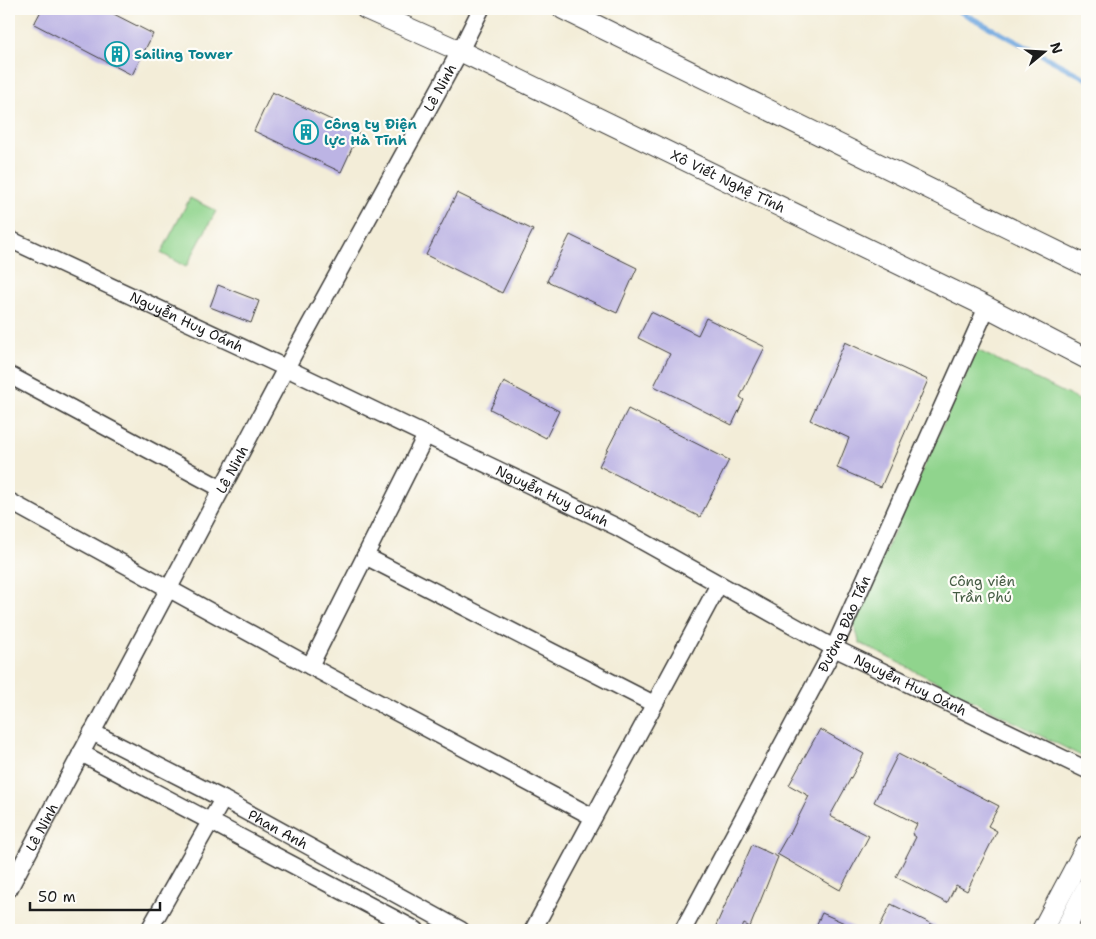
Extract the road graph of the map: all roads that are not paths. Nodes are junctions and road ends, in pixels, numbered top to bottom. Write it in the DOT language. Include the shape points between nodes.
graph roads {
  1 [pos="366,9"];
  2 [pos="481,9"];
  3 [pos="562,9"];
  4 [pos="460,51"];
  5 [pos="9,239"];
  6 [pos="1087,266"];
  7 [pos="988,307"];
  8 [pos="1087,359"];
  9 [pos="286,368"];
  10 [pos="9,375"];
  11 [pos="426,435"];
  12 [pos="222,489"];
  13 [pos="9,501"];
  14 [pos="365,556"];
  15 [pos="720,584"];
  16 [pos="169,588"];
  17 [pos="834,648"];
  18 [pos="310,666"];
  19 [pos="654,704"];
  20 [pos="92,732"];
  21 [pos="81,753"];
  22 [pos="1087,770"];
  23 [pos="223,799"];
  24 [pos="593,817"];
  25 [pos="211,822"];
  26 [pos="1087,845"];
  27 [pos="1087,887"];
  28 [pos="9,889"];
  29 [pos="148,930"];
  30 [pos="416,930"];
  31 [pos="461,930"];
  32 [pos="533,930"];
  33 [pos="683,930"];
  34 [pos="1042,930"];
  35 [pos="1064,930"];
  1 -- 4 [label="street, Xô Viết Nghệ Tĩnh"];
  2 -- 4 [label="street, Lê Ninh"];
  3 -- 6 [label="street"];
  4 -- 7 [label="street, Xô Viết Nghệ Tĩnh"];
  4 -- 9 [label="street, Lê Ninh"];
  5 -- 9 [label="street, Nguyễn Huy Oánh"];
  7 -- 8 [label="street, Xô Viết Nghệ Tĩnh"];
  7 -- 17 [label="street, Đường Đào Tấn"];
  9 -- 11 [label="street, Nguyễn Huy Oánh"];
  9 -- 12 [label="street, Lê Ninh"];
  10 -- 12 [label="street"];
  11 -- 14 [label="street"];
  11 -- 15 [label="street, Nguyễn Huy Oánh" via="617,527"];
  12 -- 16 [label="street, Lê Ninh"];
  13 -- 16 [label="street"];
  14 -- 18 [label="street"];
  14 -- 19 [label="street"];
  15 -- 17 [label="street, Nguyễn Huy Oánh"];
  15 -- 19 [label="street"];
  16 -- 18 [label="street"];
  16 -- 20 [label="street, Lê Ninh"];
  17 -- 22 [label="street, Nguyễn Huy Oánh"];
  17 -- 33 [label="street, Đường Đào Tấn"];
  18 -- 24 [label="street"];
  19 -- 24 [label="street"];
  20 -- 21 [label="street, Lê Ninh"];
  20 -- 23 [label="street, Phan Anh"];
  21 -- 25 [label="street, Phan Anh"];
  21 -- 28 [label="street, Lê Ninh"];
  23 -- 25 [label="street"];
  23 -- 31 [label="street, Phan Anh"];
  24 -- 32 [label="street"];
  25 -- 29 [label="street"];
  25 -- 30 [label="street, Phan Anh"];
  26 -- 34 [label="street"];
  27 -- 35 [label="street"];
}
